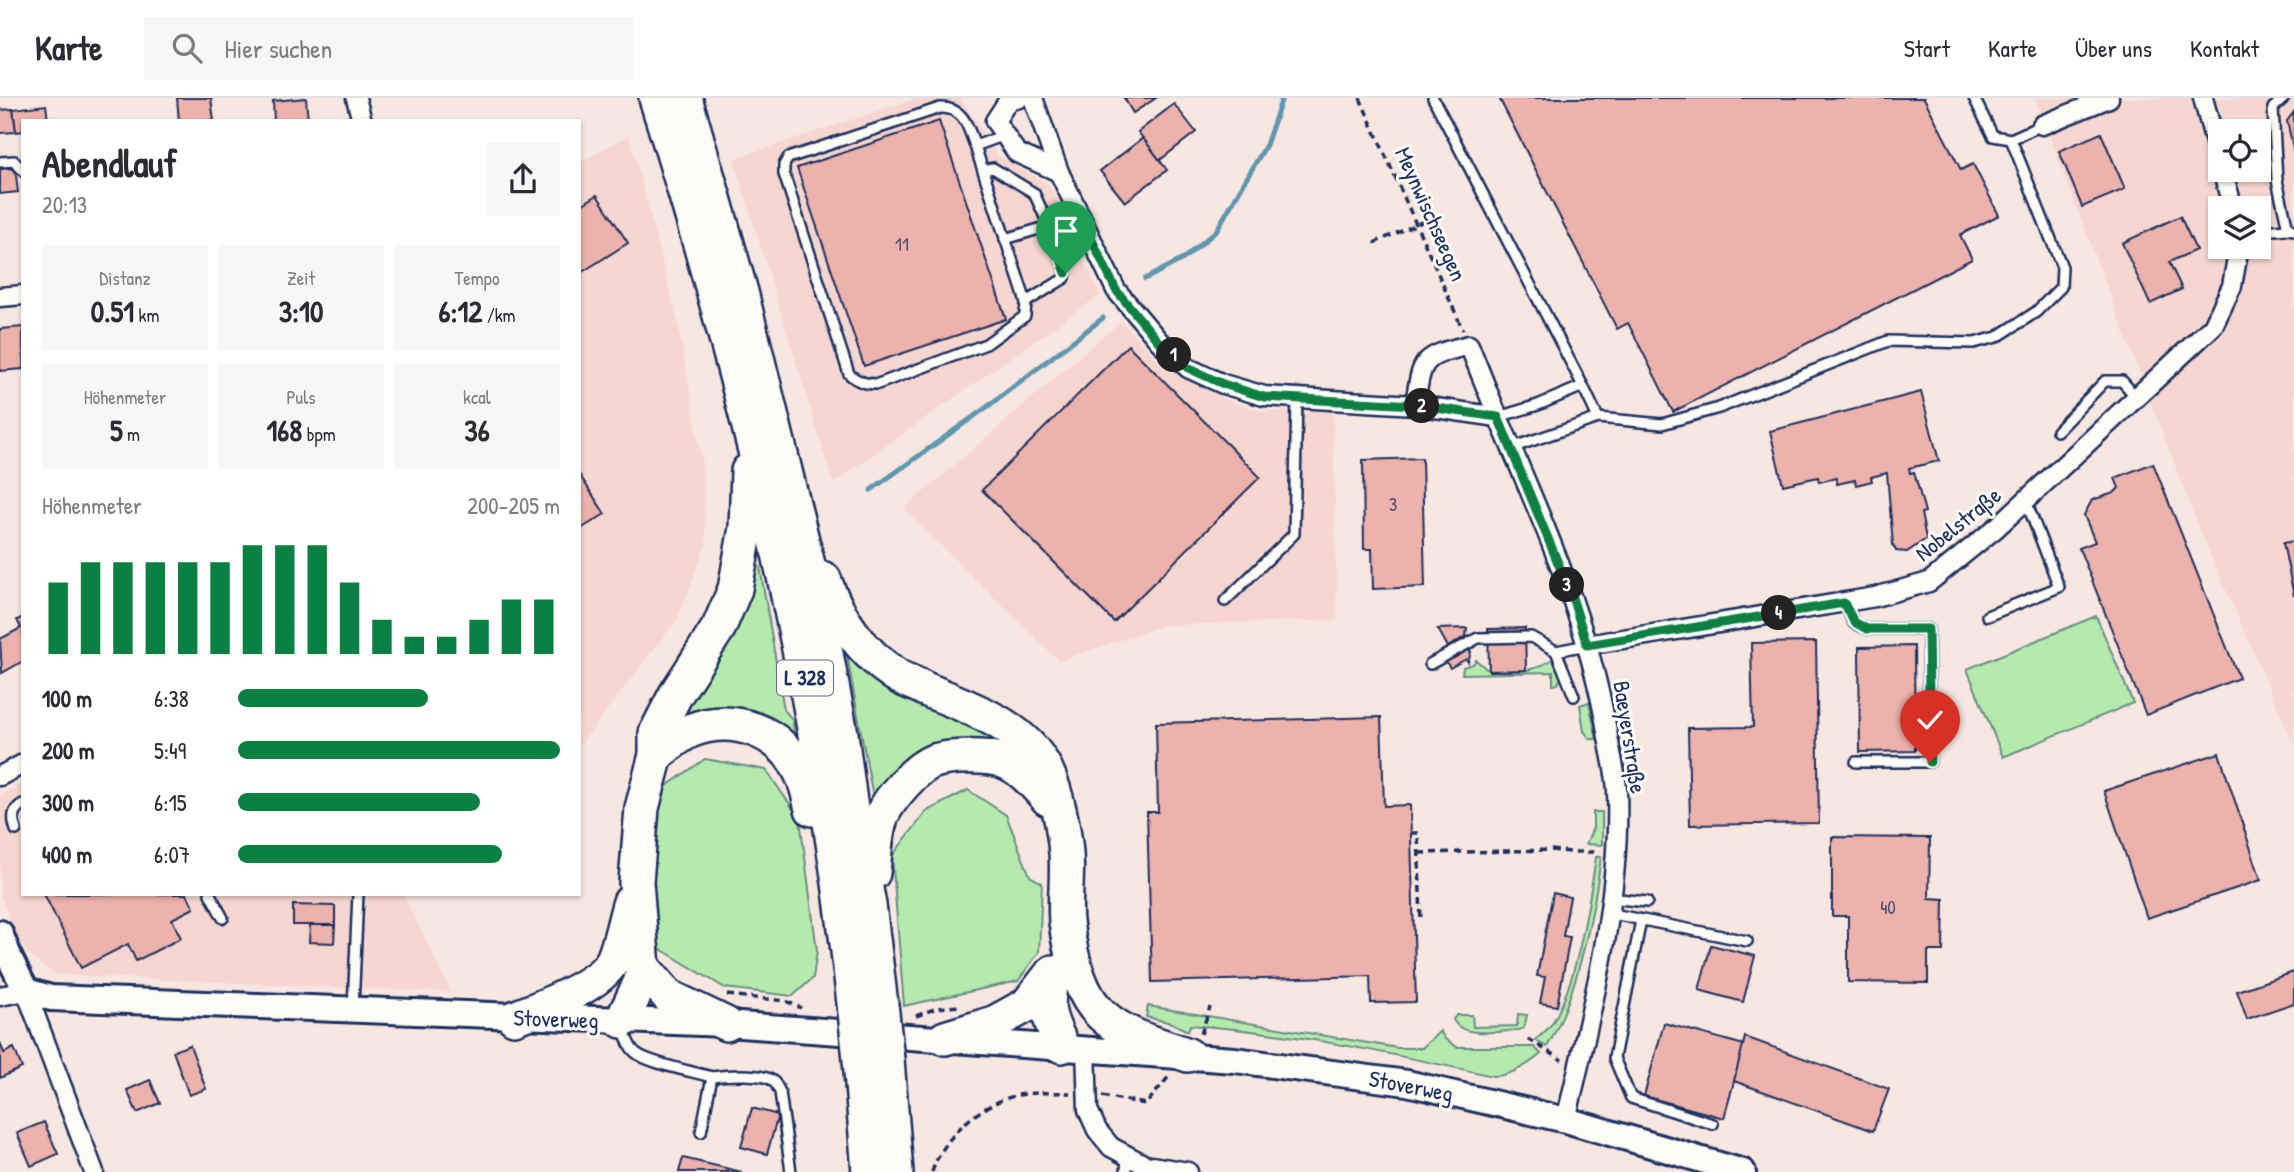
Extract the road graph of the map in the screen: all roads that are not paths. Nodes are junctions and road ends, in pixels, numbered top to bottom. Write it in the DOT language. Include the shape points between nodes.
graph roads {
  1 [pos="356,98"];
  2 [pos="656,98"];
  3 [pos="685,98"];
  4 [pos="1019,98"];
  5 [pos="1033,98"];
  6 [pos="1433,98"];
  7 [pos="1974,98"];
  8 [pos="2109,98"];
  9 [pos="2203,98"];
  10 [pos="2284,98"];
  11 [pos="361,119"];
  12 [pos="2209,119"];
  13 [pos="2042,125"];
  14 [pos="1005,135"];
  15 [pos="2011,139"];
  16 [pos="975,146"];
  17 [pos="0,162"];
  18 [pos="21,169"];
  19 [pos="983,170"];
  20 [pos="1059,172"];
  21 [pos="1078,211"];
  22 [pos="1049,226"];
  23 [pos="2291,229"];
  24 [pos="2271,230"];
  25 [pos="1005,239"];
  26 [pos="2237,259"];
  27 [pos="21,295"];
  28 [pos="0,297"];
  29 [pos="1026,302"];
  30 [pos="1583,386"];
  31 [pos="1297,398"];
  32 [pos="2137,398"];
  33 [pos="1415,405"];
  34 [pos="1498,417"];
  35 [pos="1598,418"];
  36 [pos="2057,431"];
  37 [pos="750,433"];
  38 [pos="1511,448"];
  39 [pos="785,468"];
  40 [pos="2026,500"];
  41 [pos="1225,601"];
  42 [pos="1844,603"];
  43 [pos="1987,616"];
  44 [pos="1587,645"];
  45 [pos="1556,650"];
  46 [pos="1430,664"];
  47 [pos="1574,696"];
  48 [pos="656,755"];
  49 [pos="1856,762"];
  50 [pos="21,765"];
  51 [pos="0,776"];
  52 [pos="21,806"];
  53 [pos="1057,808"];
  54 [pos="16,830"];
  55 [pos="211,896"];
  56 [pos="358,896"];
  57 [pos="1647,902"];
  58 [pos="1609,906"];
  59 [pos="858,915"];
  60 [pos="223,918"];
  61 [pos="1642,920"];
  62 [pos="0,933"];
  63 [pos="1747,941"];
  64 [pos="628,965"];
  65 [pos="1066,978"];
  66 [pos="26,991"];
  67 [pos="0,996"];
  68 [pos="353,1011"];
  69 [pos="514,1018"];
  70 [pos="622,1021"];
  71 [pos="726,1024"];
  72 [pos="945,1038"];
  73 [pos="1192,1044"];
  74 [pos="1074,1047"];
  75 [pos="874,1060"];
  76 [pos="712,1077"];
  77 [pos="1566,1120"];
  78 [pos="1713,1124"];
  79 [pos="701,1132"];
  80 [pos="1126,1164"];
  81 [pos="1731,1170"];
  82 [pos="94,1172"];
  83 [pos="791,1172"];
  84 [pos="869,1172"];
  85 [pos="896,1172"];
  86 [pos="1188,1172"];
  1 -- 11 [label="street"];
  2 -- 37 [label="highway, L 328"];
  3 -- 39 [label="highway, L 328"];
  4 -- 14 [label="street" via="1008,100 995,121"];
  5 -- 20 [label="street"];
  6 -- 30 [label="lane"];
  7 -- 15 [label="lane" via="1993,136"];
  8 -- 13 [label="street"];
  9 -- 12 [label="street"];
  10 -- 23 [label="lane" via="2273,108 2275,149 2277,180"];
  13 -- 15 [label="lane"];
  14 -- 16 [label="lane"];
  14 -- 20 [label="street" via="1017,153"];
  15 -- 35 [label="lane" via="2062,267 2061,287 2036,312 1997,337 1975,343 1888,341 1719,408 1662,424"];
  16 -- 19 [label="lane"];
  16 -- 29 [label="lane" via="958,111 940,108 788,158 784,174 849,373 864,384 878,384 986,344 1025,316"];
  17 -- 18 [label="lane" via="14,161"];
  19 -- 22 [label="lane" via="993,168 1034,194"];
  19 -- 25 [label="lane"];
  20 -- 21 [label="street"];
  21 -- 22 [label="lane"];
  21 -- 31 [label="street" via="1116,290 1158,341 1188,368 1264,397"];
  22 -- 25 [label="lane"];
  22 -- 29 [label="lane" via="1065,278"];
  23 -- 24 [label="lane"];
  25 -- 29 [label="lane"];
  26 -- 32 [label="street, Nobelstraße" via="2232,286 2213,326"];
  27 -- 28 [label="street"];
  30 -- 34 [label="lane"];
  30 -- 35 [label="lane"];
  31 -- 33 [label="street"];
  31 -- 41 [label="lane" via="1294,534"];
  32 -- 36 [label="lane" via="2122,382 2105,381"];
  32 -- 40 [label="street, Nobelstraße"];
  33 -- 34 [label="street"];
  33 -- 34 [label="street, Baeyerstraße" via="1420,370 1432,354 1469,345"];
  34 -- 38 [label="street, Baeyerstraße"];
  35 -- 38 [label="lane"];
  37 -- 48 [label="highway" via="746,528 735,589 719,627 656,733"];
  37 -- 59 [label="highway, L 328" via="787,585 827,801"];
  38 -- 44 [label="street, Baeyerstraße"];
  39 -- 53 [label="highway" via="829,593 867,653 898,677 995,720 1025,742 1046,770"];
  39 -- 59 [label="highway, L 328" via="841,734"];
  40 -- 42 [label="street, Nobelstraße" via="1929,582"];
  40 -- 43 [label="lane" via="2059,587"];
  42 -- 44 [label="street, Nobelstraße"];
  42 -- 49 [label="lane" via="1854,622 1867,629 1928,629 1930,762"];
  44 -- 45 [label="lane"];
  44 -- 58 [label="street, Baeyerstraße" via="1601,693 1617,788"];
  45 -- 46 [label="lane" via="1531,637 1478,638"];
  45 -- 47 [label="lane"];
  48 -- 59 [label="highway" via="690,731 721,722 752,727 783,747 801,772"];
  48 -- 64 [label="highway" via="642,808"];
  50 -- 51 [label="street"];
  52 -- 54 [label="lane" via="12,819"];
  53 -- 59 [label="highway" via="1029,778 1003,761 968,757 933,762 898,789 882,815"];
  53 -- 65 [label="highway" via="1066,855"];
  55 -- 60 [label="lane"];
  56 -- 68 [label="lane"];
  57 -- 58 [label="lane"];
  58 -- 61 [label="lane"];
  58 -- 77 [label="street, Baeyerstraße" via="1603,959"];
  59 -- 75 [label="highway, L 328, bridge"];
  61 -- 63 [label="lane"];
  61 -- 78 [label="lane" via="1614,1058 1631,1098"];
  62 -- 66 [label="street"];
  64 -- 69 [label="highway"];
  64 -- 70 [label="highway" via="611,998"];
  64 -- 71 [label="highway" via="668,996"];
  65 -- 72 [label="highway" via="994,1023"];
  65 -- 73 [label="highway" via="1101,1015 1126,1032"];
  65 -- 74 [label="highway"];
  66 -- 67 [label="street"];
  66 -- 68 [label="street, Stoverweg" via="51,998"];
  66 -- 82 [label="street"];
  68 -- 69 [label="street, Stoverweg"];
  69 -- 70 [label="street, Stoverweg"];
  70 -- 71 [label="street, Stoverweg"];
  70 -- 76 [label="lane" via="634,1052 645,1059"];
  71 -- 72 [label="street, Stoverweg"];
  72 -- 74 [label="street, Stoverweg"];
  73 -- 74 [label="street, Stoverweg"];
  73 -- 77 [label="street, Stoverweg" via="1408,1083"];
  74 -- 80 [label="street" via="1088,1110 1097,1130"];
  75 -- 84 [label="highway, L 328"];
  75 -- 85 [label="highway, L 328"];
  76 -- 79 [label="lane"];
  76 -- 83 [label="lane" via="727,1074 774,1081 780,1092"];
  77 -- 81 [label="street, Stoverweg"];
  80 -- 86 [label="street"];
}
